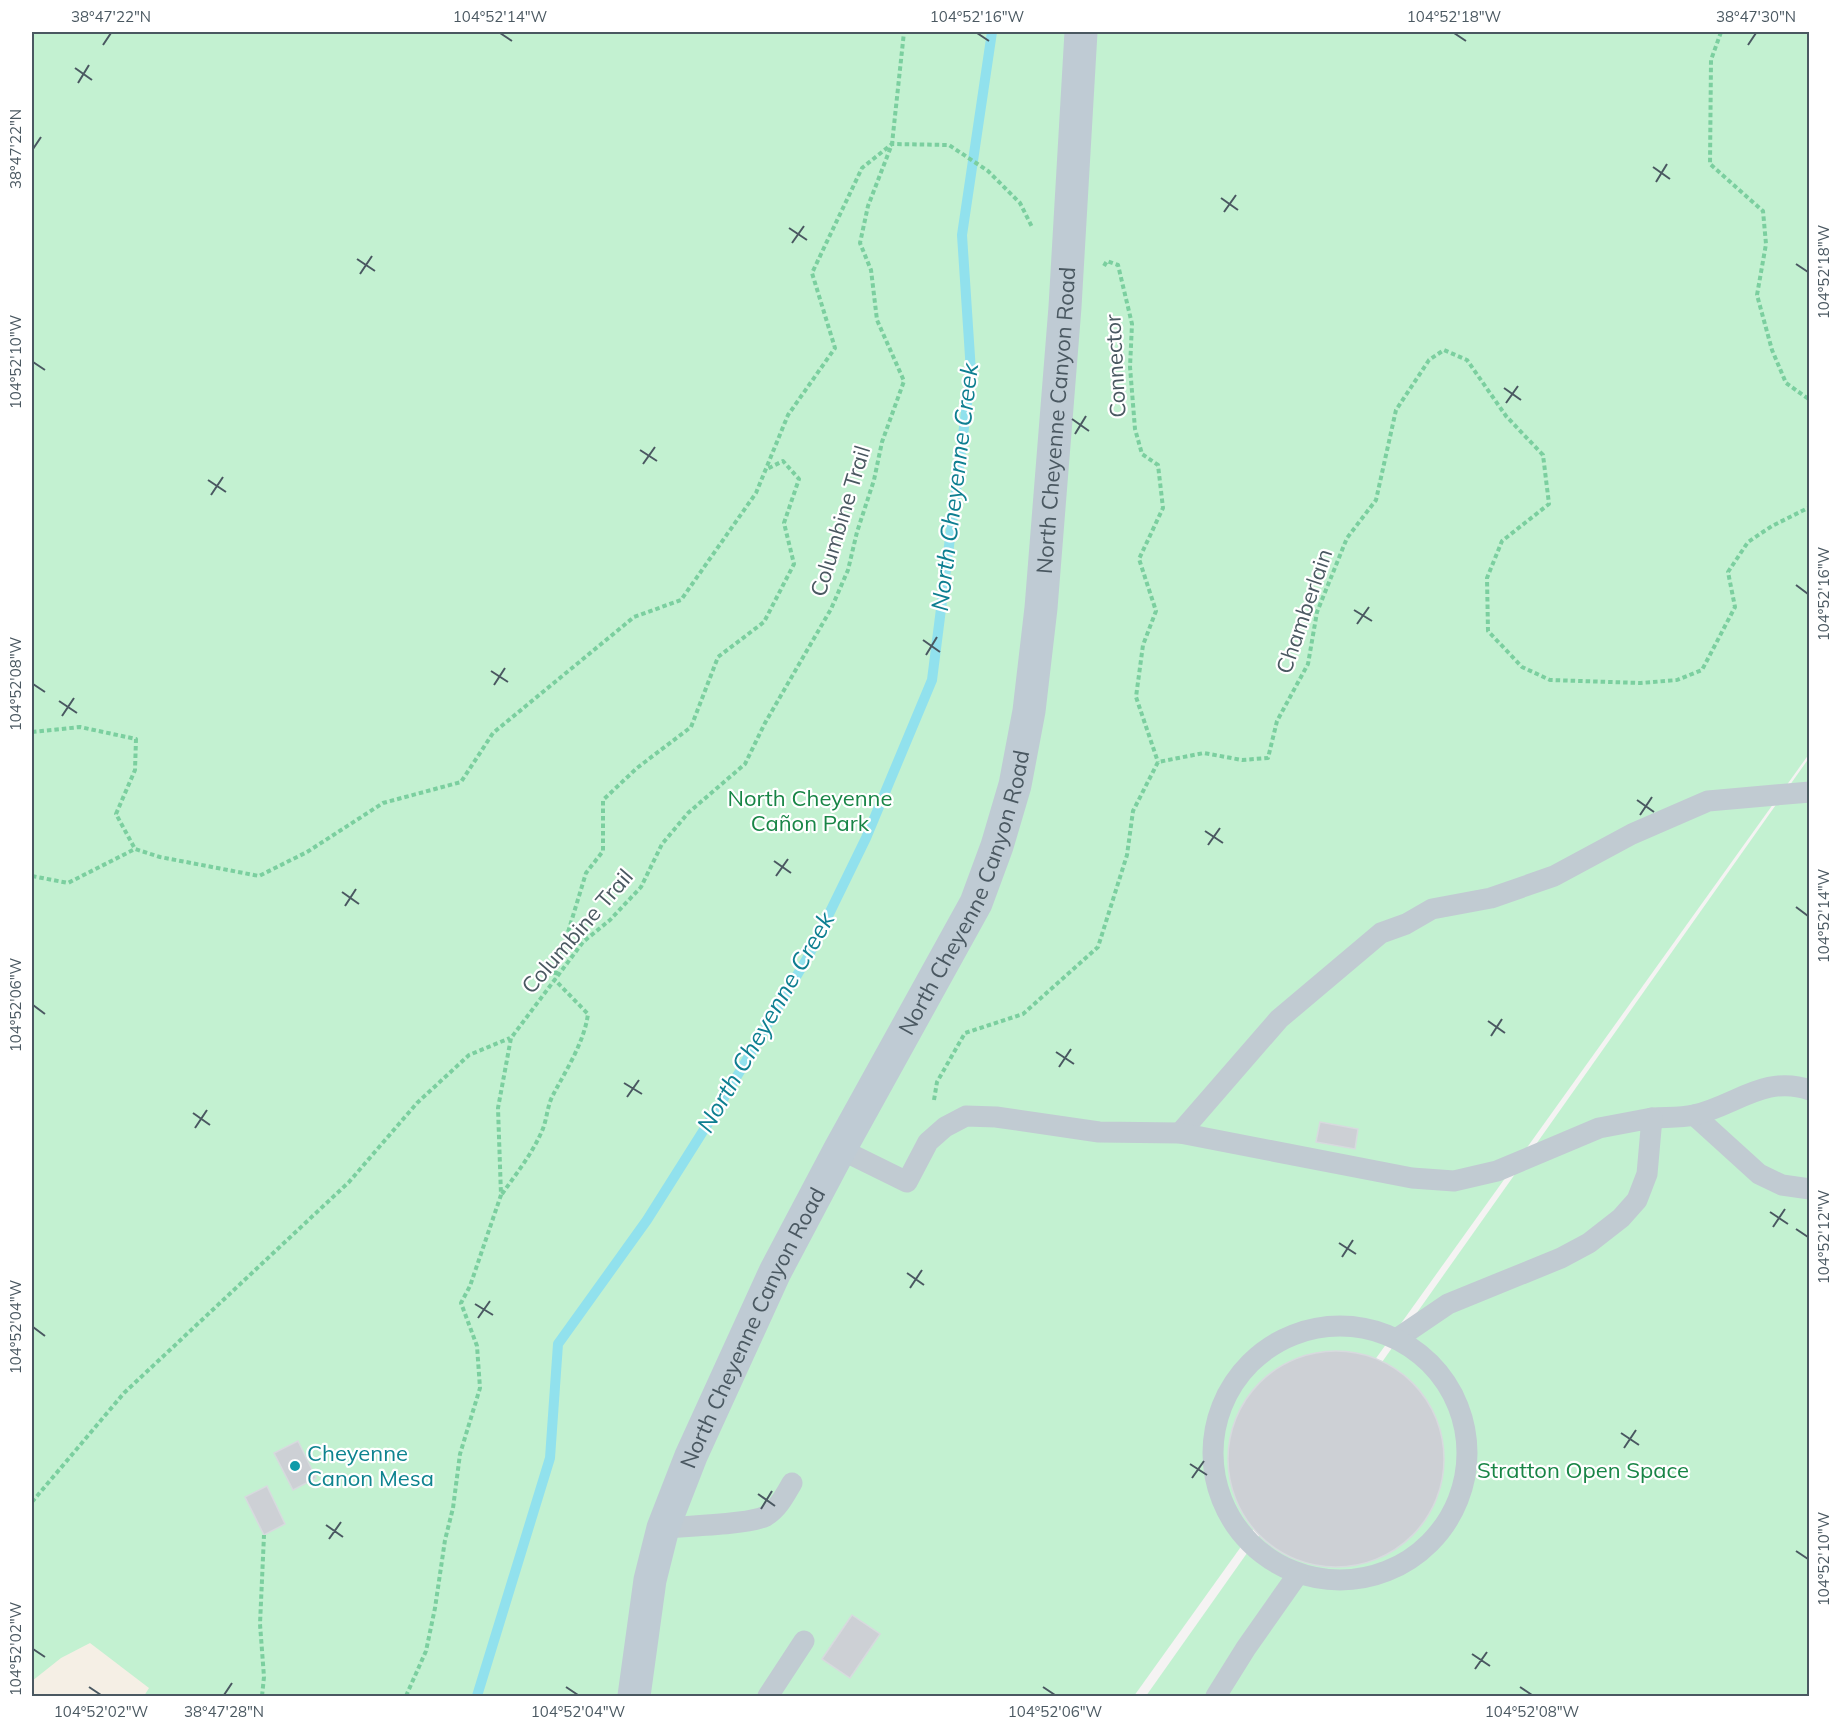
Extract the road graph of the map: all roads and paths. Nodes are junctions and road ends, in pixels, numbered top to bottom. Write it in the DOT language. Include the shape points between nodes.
graph roads {
  1 [pos="904,32"];
  2 [pos="1081,32"];
  3 [pos="1721,32"];
  4 [pos="892,144"];
  5 [pos="1033,229"];
  6 [pos="1103,268"];
  7 [pos="1809,400"];
  8 [pos="765,471"];
  9 [pos="1809,507"];
  10 [pos="32,732"];
  11 [pos="1158,762"];
  12 [pos="1809,792"];
  13 [pos="135,849"];
  14 [pos="32,876"];
  15 [pos="554,979"];
  16 [pos="511,1038"];
  17 [pos="1809,1090"];
  18 [pos="1694,1115"];
  19 [pos="1652,1118"];
  20 [pos="1180,1133"];
  21 [pos="927,1142"];
  22 [pos="840,1149"];
  23 [pos="1809,1188"];
  24 [pos="501,1195"];
  25 [pos="1398,1338"];
  26 [pos="792,1483"];
  27 [pos="32,1502"];
  28 [pos="663,1528"];
  29 [pos="264,1535"];
  30 [pos="1298,1574"];
  31 [pos="804,1641"];
  32 [pos="261,1696"];
  33 [pos="406,1696"];
  34 [pos="634,1696"];
  35 [pos="768,1696"];
  36 [pos="1216,1696"];
  1 -- 4 [label="path, Columbine Trail"];
  2 -- 22 [label="street, North Cheyenne Canyon Road" via="1065,308 1041,608 1029,711 1015,785 976,903"];
  3 -- 7 [label="path" via="1711,60 1710,164 1763,212 1766,244 1756,295 1786,384"];
  4 -- 5 [label="path" via="949,145 988,171 1020,203"];
  4 -- 8 [label="path" via="862,168 812,273 835,348 788,415"];
  4 -- 15 [label="path, Columbine Trail" via="868,206 860,243 871,270 877,320 904,381 882,442 848,570 831,609 745,764 688,813 662,844 641,887 583,942"];
  6 -- 11 [label="path, Connector" via="1107,261 1118,265 1126,291 1132,324 1130,367 1135,429 1143,454 1158,465 1163,508 1139,559 1156,611 1143,645 1136,697"];
  8 -- 13 [label="path" via="756,493 681,600 634,617 493,733 461,782 383,803 307,852 259,876"];
  8 -- 15 [label="path" via="783,461 799,480 784,523 794,564 764,622 718,657 691,728 637,768 603,800 603,851 586,873"];
  9 -- 11 [label="path, Chamberlain" via="1748,542 1728,572 1735,607 1702,670 1677,680 1641,683 1550,680 1522,667 1488,631 1487,578 1502,541 1549,504 1543,455 1506,416 1467,360 1444,350 1429,360 1396,410 1376,500 1347,538 1317,612 1308,664 1277,721 1268,758 1242,760 1204,753"];
  10 -- 13 [label="path" via="80,727 136,740 135,770 116,814"];
  11 -- 21 [label="path" via="1132,811 1127,855 1098,947 1023,1014 965,1033 936,1082"];
  12 -- 20 [label="lane" via="1708,801 1632,834 1554,876 1491,897 1432,909 1381,933 1280,1019"];
  13 -- 14 [label="path" via="68,883"];
  15 -- 16 [label="path, Columbine Trail"];
  15 -- 24 [label="path" via="588,1014 587,1024 551,1098 543,1130"];
  16 -- 24 [label="path, Columbine Trail" via="498,1108"];
  16 -- 27 [label="path" via="469,1055 417,1103 349,1182 124,1394"];
  17 -- 18 [label="lane" via="1796,1085 1767,1087"];
  18 -- 19 [label="lane"];
  18 -- 23 [label="lane" via="1759,1174 1782,1185"];
  19 -- 20 [label="lane" via="1599,1128 1497,1171 1454,1181 1412,1178"];
  19 -- 25 [label="lane" via="1647,1174 1637,1200 1621,1218 1589,1243 1448,1304"];
  20 -- 21 [label="lane" via="1099,1131 966,1116"];
  21 -- 22 [label="lane" via="907,1182"];
  22 -- 28 [label="street, North Cheyenne Canyon Road" via="770,1283 691,1456"];
  24 -- 33 [label="path, Columbine Trail" via="461,1302 477,1346 480,1388 460,1454 426,1651"];
  25 -- 30 [label="lane" via="1433,1364 1459,1404 1468,1458 1460,1498 1442,1530 1406,1563 1375,1576 1332,1581"];
  25 -- 30 [label="lane" via="1359,1326 1325,1325 1276,1342 1238,1376 1217,1415 1212,1447 1217,1491 1228,1516 1244,1539 1272,1562"];
  26 -- 28 [label="lane" via="780,1504 766,1516"];
  28 -- 34 [label="street, North Cheyenne Canyon Road" via="650,1580"];
  29 -- 32 [label="path"];
  30 -- 36 [label="lane"];
  31 -- 35 [label="lane"];
}
